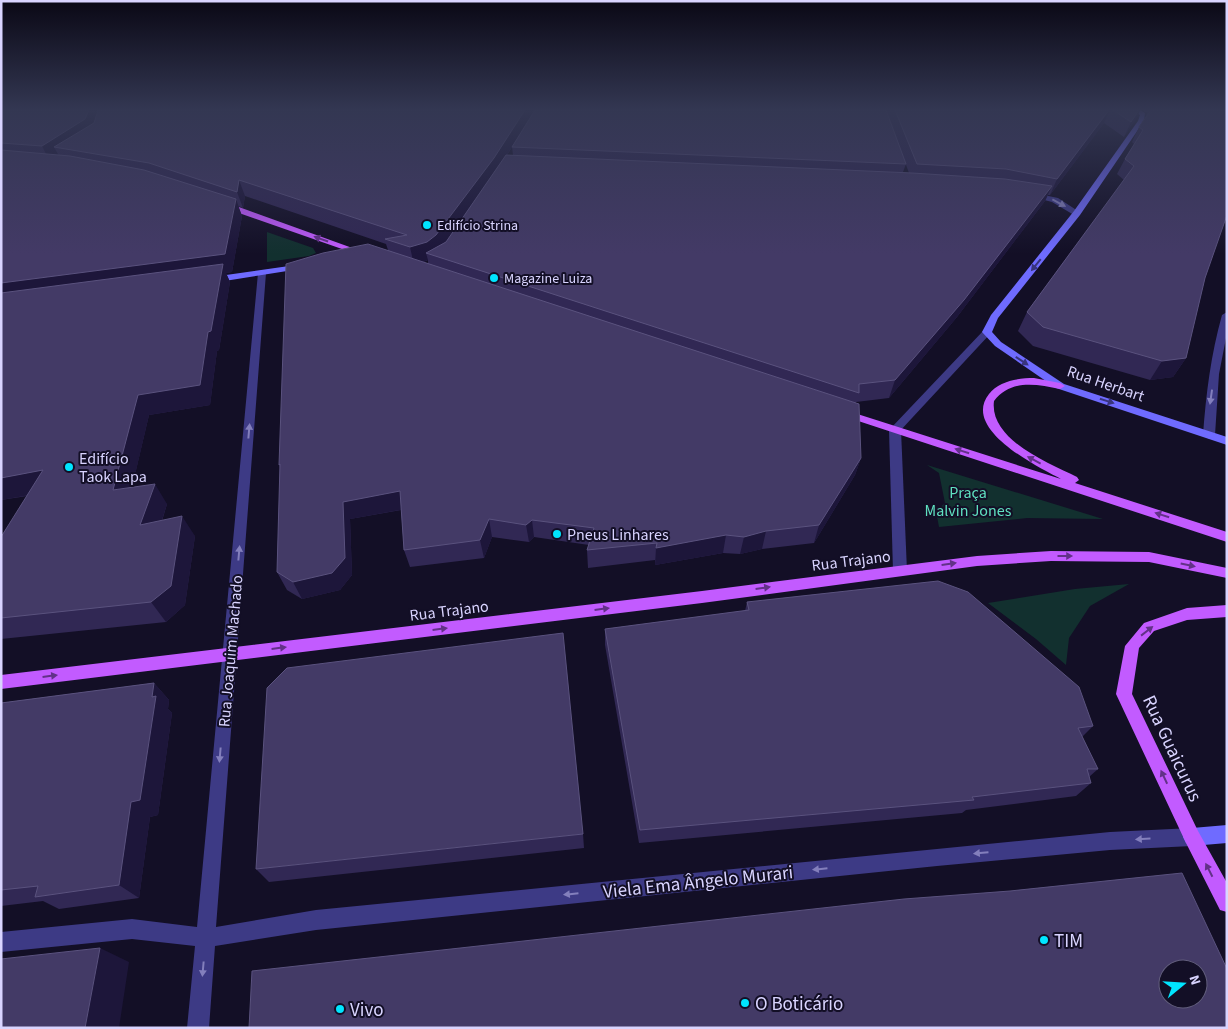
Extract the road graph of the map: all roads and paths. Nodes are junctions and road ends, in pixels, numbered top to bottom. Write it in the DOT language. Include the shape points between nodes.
graph roads {
  1 [pos="1115,158"];
  2 [pos="1026,193"];
  3 [pos="217,202"];
  4 [pos="1077,213"];
  5 [pos="367,255"];
  6 [pos="348,258"];
  7 [pos="377,258"];
  8 [pos="310,265"];
  9 [pos="262,273"];
  10 [pos="198,282"];
  11 [pos="1227,315"];
  12 [pos="987,332"];
  13 [pos="1060,386"];
  14 [pos="839,411"];
  15 [pos="895,430"];
  16 [pos="1209,435"];
  17 [pos="1227,441"];
  18 [pos="1108,498"];
  19 [pos="1227,537"];
  20 [pos="900,571"];
  21 [pos="1227,573"];
  22 [pos="1227,611"];
  23 [pos="231,654"];
  24 [pos="1,682"];
  25 [pos="1227,834"];
  26 [pos="1192,837"];
  27 [pos="1227,904"];
  28 [pos="206,938"];
  29 [pos="1,942"];
  30 [pos="198,1028"];
  1 -- 4 [label="street"];
  2 -- 4 [label="street, one-way" via="1055,200"];
  5 -- 3 [label="main road, one-way"];
  4 -- 12 [label="street, one-way" via="994,317"];
  5 -- 6 [label="street"];
  5 -- 7 [label="main road"];
  8 -- 9 [label="street"];
  9 -- 10 [label="street"];
  23 -- 9 [label="street, Rua Joaquim Machado, one-way"];
  11 -- 16 [label="street, one-way" via="1210,404"];
  12 -- 13 [label="street, Rua Herbart, one-way" via="998,344"];
  12 -- 15 [label="street"];
  13 -- 16 [label="street, Rua Herbart, one-way"];
  18 -- 13 [label="main road, one-way" via="1027,456 1000,432 988,416 989,397 1009,384 1028,380"];
  14 -- 15 [label="main road"];
  18 -- 15 [label="main road, one-way"];
  15 -- 20 [label="street"];
  16 -- 17 [label="street, Rua Herbart"];
  19 -- 18 [label="main road, one-way"];
  20 -- 21 [label="main road, one-way" via="1016,558 1149,557"];
  23 -- 20 [label="main road, Rua Trajano, one-way"];
  26 -- 22 [label="main road, Rua Guaicurus, one-way" via="1124,694 1132,646 1149,627 1187,614"];
  24 -- 23 [label="main road, Rua Trajano, one-way"];
  23 -- 28 [label="street, Rua Joaquim Machado, one-way"];
  25 -- 26 [label="street"];
  27 -- 26 [label="main road, Rua Guaicurus, one-way"];
  26 -- 28 [label="street, Viela Ema Ângelo Murari, one-way" via="938,856 316,920"];
  28 -- 29 [label="street, Viela Ema Ângelo Murari" via="132,929"];
  28 -- 30 [label="street, Rua Joaquim Machado, one-way"];
}
